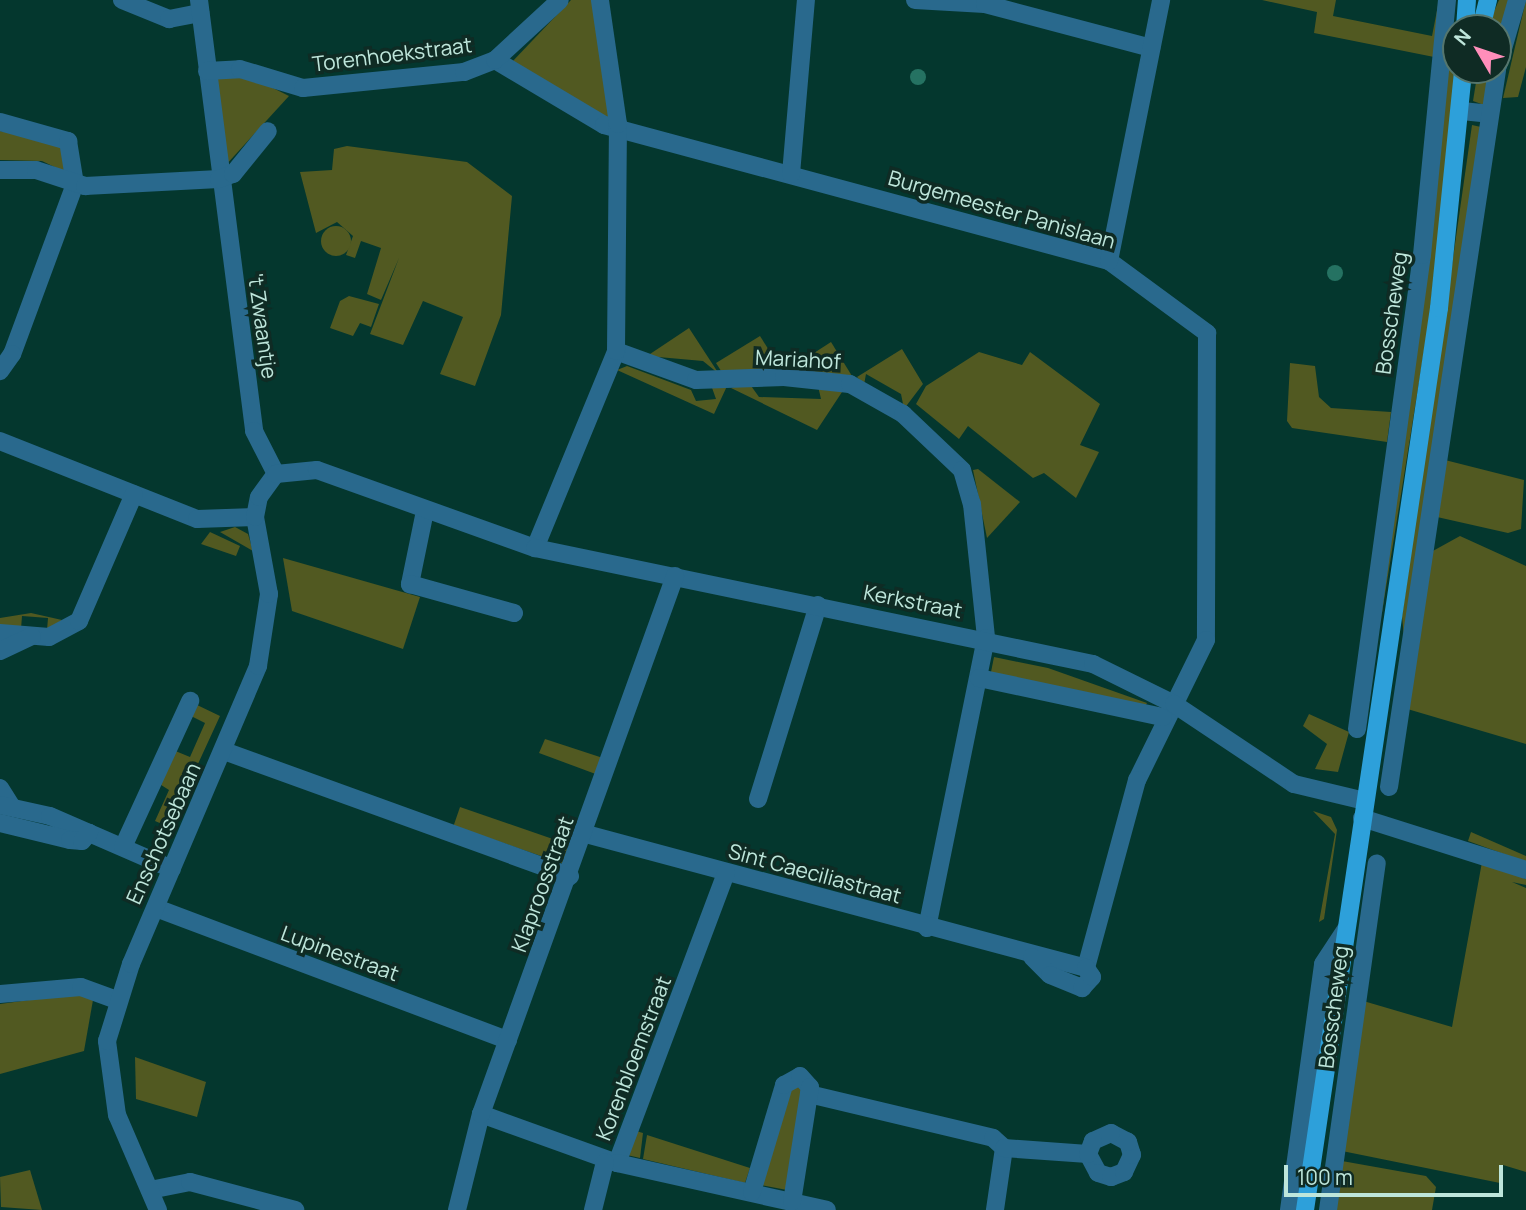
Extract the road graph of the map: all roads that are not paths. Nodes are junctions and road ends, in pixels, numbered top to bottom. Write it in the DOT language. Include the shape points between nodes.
graph roads {
  1 [pos="122,0"];
  2 [pos="560,0"];
  3 [pos="600,0"];
  4 [pos="806,0"];
  5 [pos="915,0"];
  6 [pos="1161,0"];
  7 [pos="1447,0"];
  8 [pos="1517,0"];
  9 [pos="985,2"];
  10 [pos="199,7"];
  11 [pos="1512,18"];
  12 [pos="1151,48"];
  13 [pos="495,60"];
  14 [pos="207,71"];
  15 [pos="1463,84"];
  16 [pos="1469,84"];
  17 [pos="1495,84"];
  18 [pos="1462,111"];
  19 [pos="1489,114"];
  20 [pos="0,122"];
  21 [pos="618,124"];
  22 [pos="268,131"];
  23 [pos="0,170"];
  24 [pos="791,174"];
  25 [pos="219,179"];
  26 [pos="75,184"];
  27 [pos="1110,261"];
  28 [pos="616,351"];
  29 [pos="0,371"];
  30 [pos="0,441"];
  31 [pos="276,474"];
  32 [pos="134,494"];
  33 [pos="425,511"];
  34 [pos="255,517"];
  35 [pos="536,548"];
  36 [pos="675,576"];
  37 [pos="818,606"];
  38 [pos="514,613"];
  39 [pos="0,634"];
  40 [pos="32,636"];
  41 [pos="1383,636"];
  42 [pos="986,638"];
  43 [pos="1411,647"];
  44 [pos="0,651"];
  45 [pos="979,678"];
  46 [pos="190,701"];
  47 [pos="1168,710"];
  48 [pos="1357,729"];
  49 [pos="225,751"];
  50 [pos="1390,787"];
  51 [pos="0,788"];
  52 [pos="758,799"];
  53 [pos="5,805"];
  54 [pos="1364,809"];
  55 [pos="0,823"];
  56 [pos="89,832"];
  57 [pos="586,834"];
  58 [pos="123,847"];
  59 [pos="1377,863"];
  60 [pos="172,869"];
  61 [pos="1526,870"];
  62 [pos="726,873"];
  63 [pos="570,876"];
  64 [pos="156,908"];
  65 [pos="927,928"];
  66 [pos="1346,929"];
  67 [pos="0,994"];
  68 [pos="117,1000"];
  69 [pos="508,1040"];
  70 [pos="809,1094"];
  71 [pos="481,1114"];
  72 [pos="1003,1148"];
  73 [pos="1314,1153"];
  74 [pos="1088,1154"];
  75 [pos="1337,1157"];
  76 [pos="611,1162"];
  77 [pos="150,1190"];
  78 [pos="752,1192"];
  79 [pos="792,1202"];
  80 [pos="158,1210"];
  81 [pos="295,1210"];
  82 [pos="457,1210"];
  83 [pos="593,1210"];
  84 [pos="827,1210"];
  85 [pos="996,1210"];
  86 [pos="1289,1210"];
  87 [pos="1305,1210"];
  88 [pos="1328,1210"];
  1 -- 10 [label="street" via="169,19"];
  2 -- 13 [label="street, Torenhoekstraat"];
  3 -- 21 [label="street"];
  4 -- 24 [label="street"];
  5 -- 9 [label="street"];
  6 -- 12 [label="street"];
  7 -- 41 [label="street, Bosscheweg"];
  8 -- 11 [label="street"];
  9 -- 12 [label="street"];
  10 -- 14 [label="street, 't Zwaantje"];
  12 -- 27 [label="street"];
  13 -- 14 [label="street, Torenhoekstraat" via="464,72 303,88 240,69"];
  13 -- 21 [label="street, Burgemeester Panislaan" via="604,125"];
  14 -- 25 [label="street, 't Zwaantje"];
  15 -- 18 [label="main road, Bosscheweg"];
  16 -- 18 [label="main road, Bosscheweg"];
  17 -- 19 [label="street"];
  18 -- 19 [label="street"];
  18 -- 41 [label="main road, Bosscheweg"];
  19 -- 43 [label="street"];
  20 -- 26 [label="street" via="68,141"];
  21 -- 24 [label="street, Burgemeester Panislaan"];
  21 -- 28 [label="street"];
  22 -- 25 [label="street" via="233,174"];
  23 -- 26 [label="street" via="36,170"];
  24 -- 27 [label="street, Burgemeester Panislaan"];
  25 -- 26 [label="street"];
  25 -- 31 [label="street, 't Zwaantje" via="254,431"];
  26 -- 29 [label="street" via="12,354"];
  27 -- 47 [label="street, Burgemeester Panislaan" via="1207,334 1206,640"];
  28 -- 35 [label="street"];
  28 -- 42 [label="street, Mariahof" via="696,380 784,377 863,389 954,458 969,488"];
  30 -- 32 [label="street"];
  31 -- 33 [label="street, Kerkstraat" via="317,470"];
  31 -- 34 [label="street, Enschotsebaan" via="259,497"];
  32 -- 34 [label="street" via="211,523"];
  32 -- 40 [label="street" via="90,605 68,630"];
  33 -- 35 [label="street, Kerkstraat"];
  33 -- 38 [label="street" via="410,584"];
  34 -- 49 [label="street, Enschotsebaan" via="268,629"];
  35 -- 36 [label="street, Kerkstraat"];
  36 -- 37 [label="street, Kerkstraat"];
  36 -- 57 [label="street, Klaproosstraat"];
  37 -- 42 [label="street, Kerkstraat"];
  37 -- 52 [label="street"];
  39 -- 40 [label="street"];
  40 -- 44 [label="street"];
  41 -- 43 [label="street"];
  41 -- 48 [label="street, Bosscheweg"];
  41 -- 54 [label="main road, Bosscheweg"];
  42 -- 45 [label="street, Mariahof"];
  42 -- 47 [label="street, Kerkstraat" via="1093,664"];
  43 -- 50 [label="street"];
  45 -- 47 [label="street, Kerkstraat"];
  45 -- 65 [label="street, Mariahof"];
  46 -- 58 [label="street"];
  47 -- 54 [label="street, Kerkstraat" via="1294,784"];
  47 -- 65 [label="street, Sint Caeciliastraat" via="1123,819 1086,968"];
  49 -- 60 [label="street, Enschotsebaan"];
  49 -- 63 [label="street"];
  51 -- 53 [label="street"];
  53 -- 56 [label="street"];
  54 -- 61 [label="street, Kerkstraat"];
  54 -- 66 [label="main road, Bosscheweg"];
  55 -- 56 [label="street" via="70,840 82,841"];
  56 -- 58 [label="street"];
  57 -- 62 [label="street, Sint Caeciliastraat"];
  57 -- 63 [label="street, Klaproosstraat"];
  58 -- 60 [label="street"];
  59 -- 75 [label="street, Bosscheweg"];
  60 -- 64 [label="street, Enschotsebaan"];
  62 -- 65 [label="street, Sint Caeciliastraat"];
  62 -- 76 [label="street, Korenbloemstraat"];
  63 -- 69 [label="street, Klaproosstraat"];
  64 -- 68 [label="street, Enschotsebaan"];
  64 -- 69 [label="street, Lupinestraat"];
  66 -- 73 [label="main road, Bosscheweg"];
  66 -- 86 [label="street, Bosscheweg" via="1322,964"];
  67 -- 68 [label="street" via="81,987"];
  68 -- 77 [label="street, Enschotsebaan" via="107,1041 109,1082"];
  69 -- 71 [label="street, Klaproosstraat"];
  70 -- 72 [label="street" via="993,1138"];
  70 -- 78 [label="street" via="800,1076 784,1085"];
  70 -- 79 [label="street"];
  71 -- 76 [label="street, Korenbloemstraat"];
  71 -- 82 [label="street, Klaproosstraat"];
  72 -- 74 [label="street"];
  72 -- 85 [label="street"];
  73 -- 75 [label="street"];
  73 -- 87 [label="main road, Bosscheweg"];
  75 -- 88 [label="street, Bosscheweg"];
  76 -- 78 [label="street"];
  76 -- 83 [label="street"];
  77 -- 80 [label="street, Enschotsebaan"];
  77 -- 81 [label="street" via="190,1182"];
  78 -- 79 [label="street"];
  79 -- 84 [label="street"];
}
